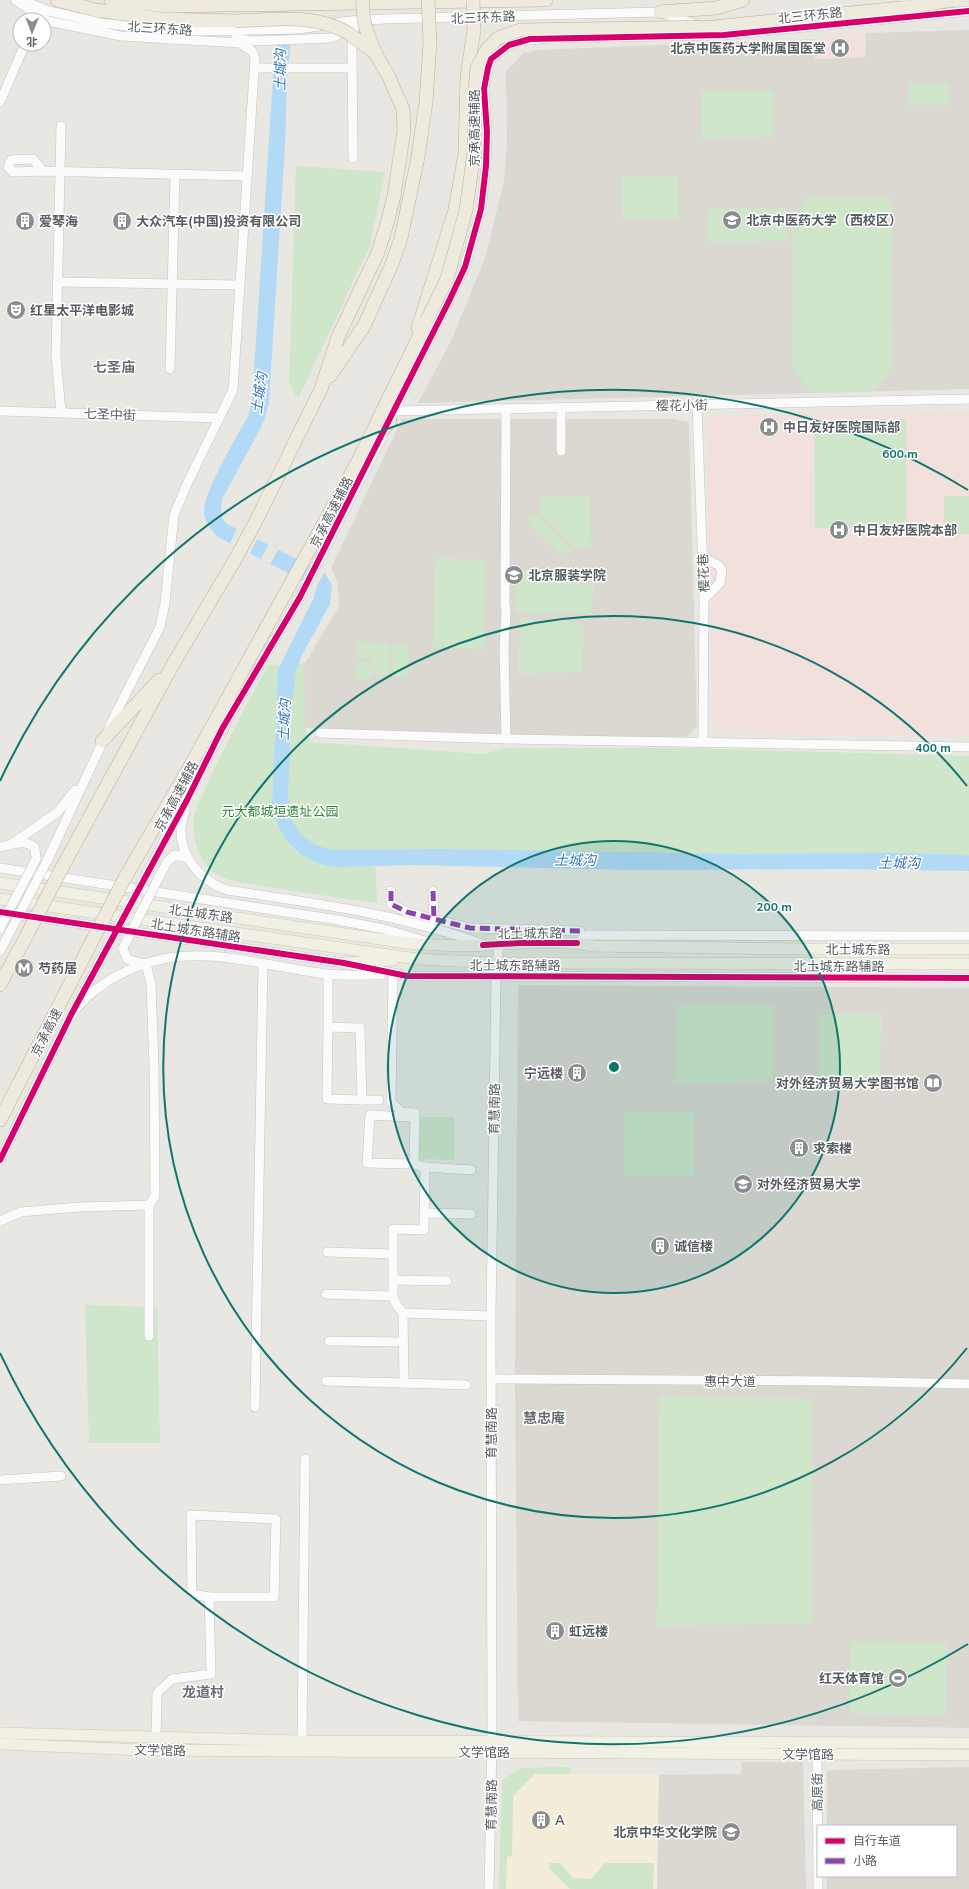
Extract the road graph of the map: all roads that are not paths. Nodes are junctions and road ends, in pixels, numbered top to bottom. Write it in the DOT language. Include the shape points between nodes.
graph roads {
  1 [pos="15,0"];
  2 [pos="20,0"];
  3 [pos="57,0"];
  4 [pos="111,0"];
  5 [pos="363,0"];
  6 [pos="428,0"];
  7 [pos="473,0"];
  8 [pos="546,0"];
  9 [pos="743,0"];
  10 [pos="953,0"];
  11 [pos="498,1"];
  12 [pos="969,11"];
  13 [pos="31,12"];
  14 [pos="660,12"];
  15 [pos="384,19"];
  16 [pos="52,22"];
  17 [pos="359,25"];
  18 [pos="201,31"];
  19 [pos="724,35"];
  20 [pos="22,52"];
  21 [pos="375,53"];
  22 [pos="255,68"];
  23 [pos="352,68"];
  24 [pos="0,102"];
  25 [pos="61,126"];
  26 [pos="354,158"];
  27 [pos="43,171"];
  28 [pos="61,172"];
  29 [pos="175,174"];
  30 [pos="247,176"];
  31 [pos="57,282"];
  32 [pos="171,284"];
  33 [pos="239,285"];
  34 [pos="406,364"];
  35 [pos="170,369"];
  36 [pos="321,389"];
  37 [pos="969,399"];
  38 [pos="697,405"];
  39 [pos="561,408"];
  40 [pos="506,409"];
  41 [pos="0,411"];
  42 [pos="61,412"];
  43 [pos="392,416"];
  44 [pos="219,418"];
  45 [pos="561,451"];
  46 [pos="357,463"];
  47 [pos="702,557"];
  48 [pos="704,599"];
  49 [pos="172,666"];
  50 [pos="241,674"];
  51 [pos="222,729"];
  52 [pos="320,733"];
  53 [pos="506,739"];
  54 [pos="102,741"];
  55 [pos="703,742"];
  56 [pos="969,746"];
  57 [pos="86,776"];
  58 [pos="187,800"];
  59 [pos="10,845"];
  60 [pos="0,847"];
  61 [pos="188,858"];
  62 [pos="0,868"];
  63 [pos="0,883"];
  64 [pos="391,891"];
  65 [pos="433,891"];
  66 [pos="0,899"];
  67 [pos="0,912"];
  68 [pos="370,914"];
  69 [pos="434,919"];
  70 [pos="338,920"];
  71 [pos="0,928"];
  72 [pos="580,931"];
  73 [pos="969,936"];
  74 [pos="577,943"];
  75 [pos="438,944"];
  76 [pos="499,944"];
  77 [pos="483,945"];
  78 [pos="969,949"];
  79 [pos="0,951"];
  80 [pos="417,959"];
  81 [pos="344,963"];
  82 [pos="497,963"];
  83 [pos="145,964"];
  84 [pos="263,964"];
  85 [pos="969,964"];
  86 [pos="328,974"];
  87 [pos="393,975"];
  88 [pos="407,976"];
  89 [pos="496,976"];
  90 [pos="969,978"];
  91 [pos="0,985"];
  92 [pos="72,1013"];
  93 [pos="328,1027"];
  94 [pos="362,1100"];
  95 [pos="379,1100"];
  96 [pos="415,1117"];
  97 [pos="0,1120"];
  98 [pos="16,1128"];
  99 [pos="0,1149"];
  100 [pos="0,1160"];
  101 [pos="414,1164"];
  102 [pos="425,1167"];
  103 [pos="471,1170"];
  104 [pos="149,1205"];
  105 [pos="424,1213"];
  106 [pos="470,1214"];
  107 [pos="0,1221"];
  108 [pos="327,1252"];
  109 [pos="393,1254"];
  110 [pos="393,1280"];
  111 [pos="447,1281"];
  112 [pos="326,1294"];
  113 [pos="393,1296"];
  114 [pos="403,1313"];
  115 [pos="491,1316"];
  116 [pos="149,1336"];
  117 [pos="329,1341"];
  118 [pos="404,1342"];
  119 [pos="491,1379"];
  120 [pos="326,1381"];
  121 [pos="404,1383"];
  122 [pos="969,1384"];
  123 [pos="466,1385"];
  124 [pos="255,1407"];
  125 [pos="305,1459"];
  126 [pos="61,1476"];
  127 [pos="0,1480"];
  128 [pos="209,1597"];
  129 [pos="0,1734"];
  130 [pos="156,1738"];
  131 [pos="302,1741"];
  132 [pos="969,1743"];
  133 [pos="0,1744"];
  134 [pos="492,1747"];
  135 [pos="817,1748"];
  136 [pos="969,1754"];
  137 [pos="818,1825"];
  138 [pos="818,1877"];
  139 [pos="489,1889"];
  140 [pos="818,1889"];
  1 -- 13 [label="street"];
  2 -- 18 [label="street, 北三环东路" via="49,11 101,23 152,30"];
  3 -- 21 [label="highway, bridge" via="95,10 162,19 302,19 331,25 347,32"];
  4 -- 11 [label="highway, 北三环东路" via="168,6"];
  5 -- 21 [label="highway, bridge" via="362,12 366,31"];
  6 -- 36 [label="highway, bridge" via="430,44 426,102 418,157 401,238 364,326"];
  7 -- 34 [label="highway, bridge" via="474,30 467,76 465,153 455,210"];
  8 -- 11 [label="highway, 北三环东路"];
  9 -- 14 [label="highway" via="716,8"];
  10 -- 34 [label="highway, bridge" via="910,7 714,27 520,30 498,38 487,49 477,68 474,152 466,210 447,279"];
  12 -- 19 [label="street, 北三环东路"];
  14 -- 15 [label="street, 北三环东路"];
  14 -- 19 [label="street, 北三环东路"];
  15 -- 17 [label="street"];
  15 -- 18 [label="street, 北三环东路" via="350,21 300,29"];
  16 -- 22 [label="street" via="121,36 240,43 252,51"];
  17 -- 18 [label="street" via="331,38 300,40 251,41"];
  17 -- 23 [label="street" via="352,46"];
  19 -- 43 [label="street, 京承高速辅路" via="530,39 509,46 491,59 484,89 487,147 481,209 465,267"];
  20 -- 24 [label="street"];
  21 -- 36 [label="highway" via="403,109 401,160 386,228 338,337"];
  22 -- 23 [label="street"];
  22 -- 30 [label="street"];
  23 -- 26 [label="street"];
  25 -- 28 [label="street"];
  27 -- 28 [label="street"];
  28 -- 29 [label="street"];
  28 -- 31 [label="street"];
  29 -- 30 [label="street"];
  29 -- 32 [label="street"];
  30 -- 33 [label="street"];
  31 -- 32 [label="street"];
  31 -- 42 [label="street" via="57,373"];
  32 -- 33 [label="street"];
  32 -- 35 [label="street"];
  33 -- 44 [label="street" via="233,390"];
  34 -- 46 [label="highway"];
  36 -- 49 [label="highway" via="256,521"];
  37 -- 38 [label="street, 樱花小街"];
  38 -- 39 [label="street, 樱花小街"];
  38 -- 47 [label="street, 樱花巷"];
  39 -- 40 [label="street, 樱花小街"];
  39 -- 45 [label="street"];
  40 -- 43 [label="street, 樱花小街"];
  40 -- 53 [label="street"];
  41 -- 42 [label="street, 七圣中街"];
  42 -- 44 [label="street, 七圣中街"];
  43 -- 46 [label="highway"];
  43 -- 51 [label="street, 京承高速辅路" via="300,597"];
  44 -- 54 [label="street" via="174,515 160,627"];
  46 -- 50 [label="highway"];
  47 -- 48 [label="street, 樱花巷"];
  47 -- 48 [label="street" via="718,565 722,570 720,583"];
  48 -- 55 [label="street, 樱花巷"];
  49 -- 54 [label="highway"];
  49 -- 91 [label="highway, bridge"];
  50 -- 51 [label="highway"];
  50 -- 97 [label="highway, 京承高速, bridge" via="127,874"];
  51 -- 58 [label="street, 京承高速辅路"];
  52 -- 53 [label="street"];
  53 -- 55 [label="street"];
  54 -- 57 [label="street"];
  55 -- 56 [label="street"];
  57 -- 59 [label="street" via="58,812"];
  57 -- 79 [label="street, bridge" via="47,861"];
  58 -- 61 [label="street" via="182,828 183,844"];
  58 -- 92 [label="street, 京承高速辅路, bridge"];
  59 -- 60 [label="street"];
  59 -- 71 [label="street, bridge" via="22,842 30,844 35,848 36,859"];
  61 -- 68 [label="street" via="203,878 214,886 227,890"];
  61 -- 83 [label="street, bridge" via="175,855 171,858 123,948 127,959"];
  62 -- 70 [label="street"];
  63 -- 75 [label="main road, 北土城东路" via="347,935 407,943"];
  64 -- 69 [label="street" via="391,904 406,912"];
  65 -- 69 [label="street"];
  66 -- 80 [label="main road, 北土城东路"];
  67 -- 81 [label="street, 北土城东路辅路"];
  68 -- 70 [label="street"];
  68 -- 77 [label="street"];
  69 -- 72 [label="street" via="470,928"];
  70 -- 75 [label="street"];
  73 -- 74 [label="street" via="587,934"];
  74 -- 76 [label="main road, 北土城东路"];
  74 -- 78 [label="main road, 北土城东路" via="602,946"];
  75 -- 77 [label="main road, 北土城东路"];
  76 -- 77 [label="main road, 北土城东路"];
  76 -- 82 [label="street, 育慧南路"];
  80 -- 81 [label="main road"];
  80 -- 82 [label="main road, 北土城东路"];
  81 -- 88 [label="street, 北土城东路辅路"];
  82 -- 85 [label="main road, 北土城东路"];
  82 -- 89 [label="street, 育慧南路"];
  83 -- 84 [label="street" via="160,958 196,954"];
  83 -- 92 [label="street" via="113,978 92,992"];
  83 -- 104 [label="street" via="151,983 154,1066 155,1196"];
  84 -- 86 [label="street"];
  84 -- 124 [label="street"];
  86 -- 87 [label="street"];
  86 -- 93 [label="street"];
  87 -- 88 [label="street"];
  87 -- 96 [label="street" via="391,1102 402,1112 415,1113"];
  88 -- 89 [label="street, 北土城东路辅路"];
  89 -- 90 [label="street, 北土城东路辅路"];
  89 -- 115 [label="street, 育慧南路"];
  92 -- 98 [label="street, 京承高速辅路"];
  93 -- 94 [label="street" via="360,1028"];
  93 -- 94 [label="street" via="327,1099"];
  94 -- 95 [label="street"];
  96 -- 101 [label="street"];
  96 -- 101 [label="street" via="370,1115 367,1164"];
  98 -- 99 [label="street"];
  98 -- 100 [label="street, 京承高速辅路"];
  101 -- 102 [label="street"];
  102 -- 103 [label="street"];
  102 -- 105 [label="street"];
  104 -- 107 [label="street" via="21,1212"];
  104 -- 116 [label="street"];
  105 -- 106 [label="street"];
  105 -- 109 [label="street" via="424,1230 393,1229"];
  108 -- 109 [label="street"];
  109 -- 110 [label="street"];
  110 -- 111 [label="street"];
  110 -- 113 [label="street"];
  112 -- 113 [label="street"];
  113 -- 114 [label="street"];
  114 -- 115 [label="street"];
  114 -- 118 [label="street"];
  115 -- 119 [label="street, 育慧南路"];
  117 -- 118 [label="street"];
  118 -- 121 [label="street"];
  119 -- 122 [label="street, 惠中大道"];
  119 -- 134 [label="street, 育慧南路"];
  120 -- 121 [label="street"];
  121 -- 123 [label="street"];
  125 -- 131 [label="street"];
  126 -- 127 [label="street"];
  128 -- 128 [label="street" via="274,1597 276,1519 192,1515 192,1594"];
  128 -- 130 [label="street" via="211,1674 172,1679 157,1693"];
  129 -- 130 [label="main road, 文学馆路"];
  130 -- 131 [label="main road, 文学馆路"];
  131 -- 134 [label="main road, 文学馆路"];
  132 -- 135 [label="main road, 文学馆路"];
  133 -- 134 [label="main road, 文学馆路" via="142,1750"];
  134 -- 135 [label="main road, 文学馆路"];
  134 -- 139 [label="street, 育慧南路"];
  135 -- 136 [label="main road, 文学馆路"];
  135 -- 137 [label="street, 高原街"];
  138 -- 140 [label="street, 高原街"];
}
